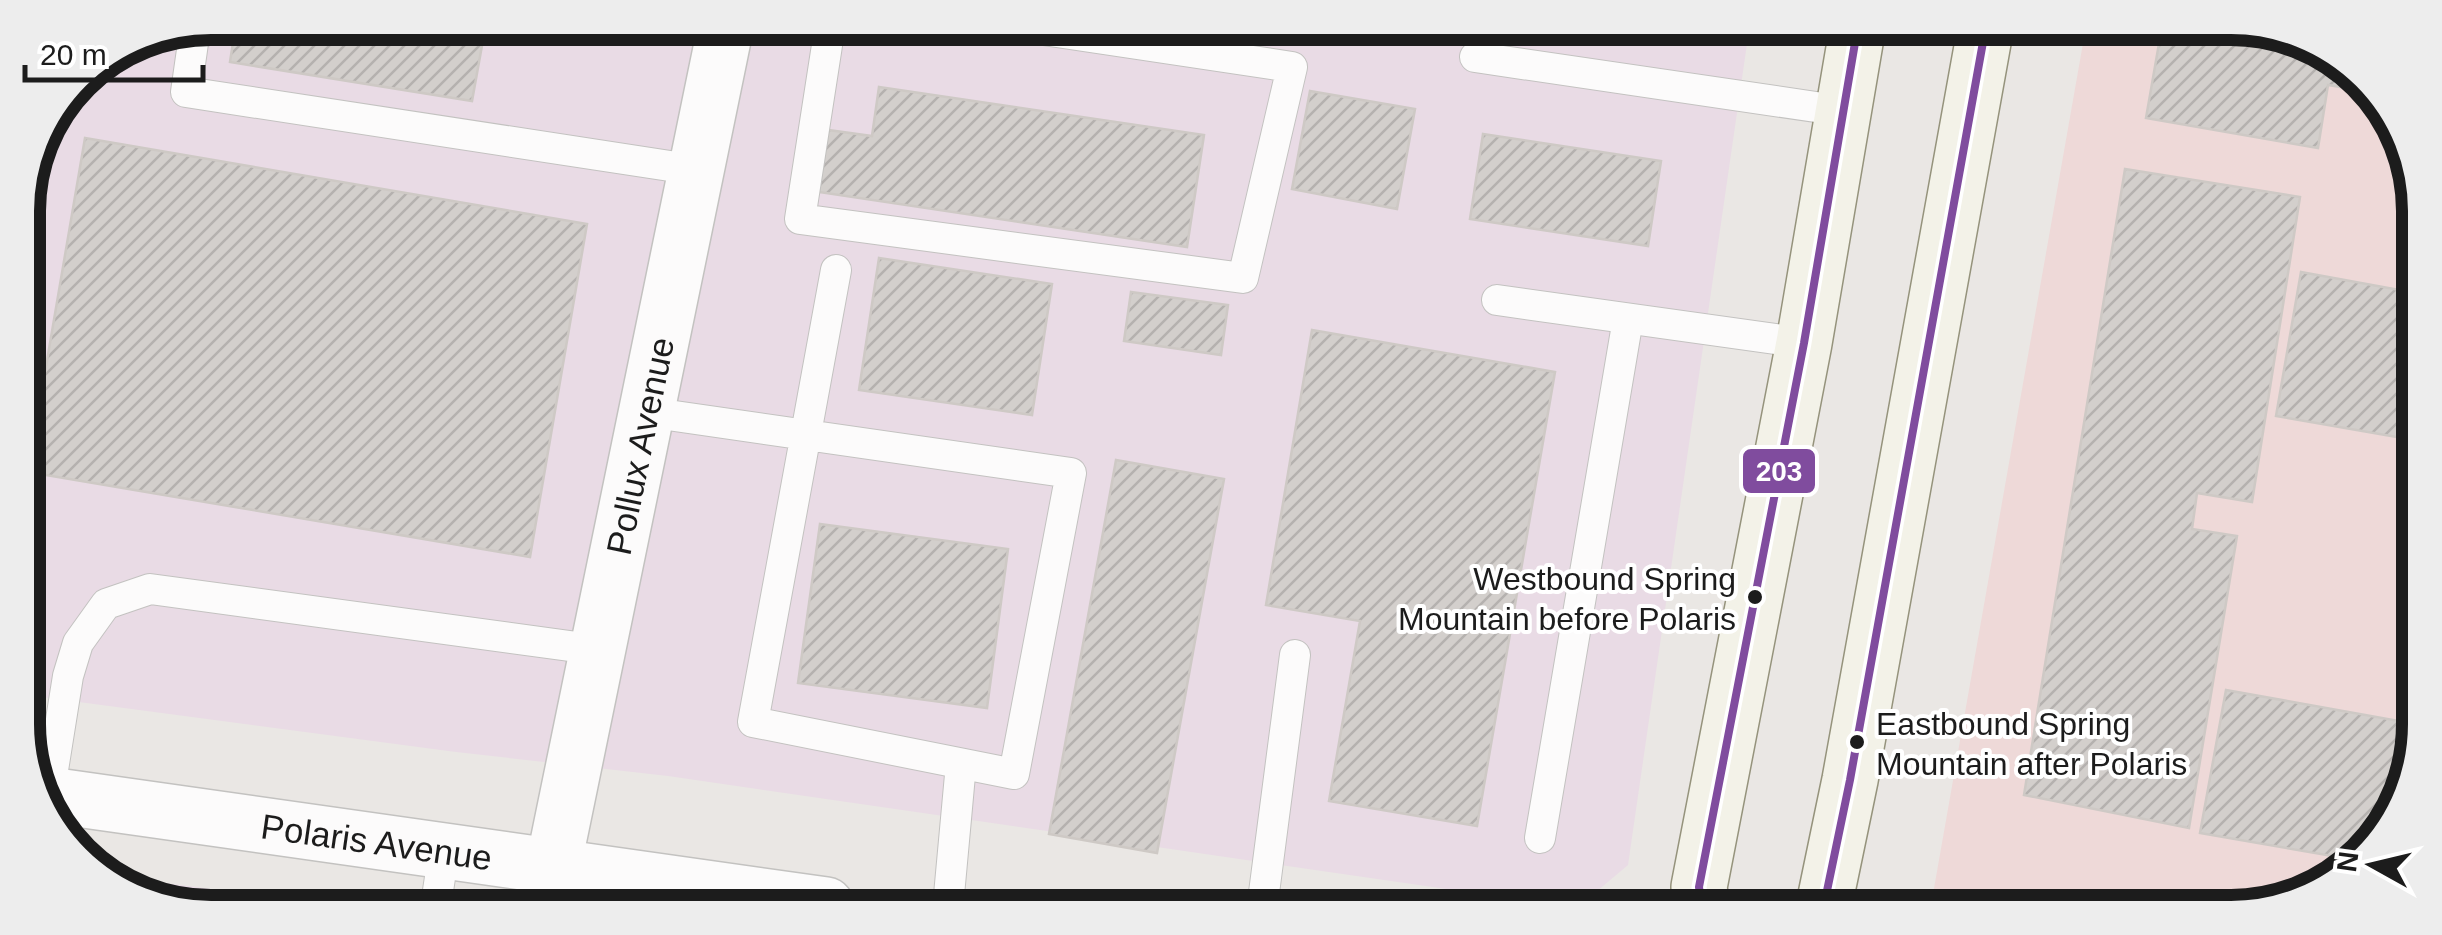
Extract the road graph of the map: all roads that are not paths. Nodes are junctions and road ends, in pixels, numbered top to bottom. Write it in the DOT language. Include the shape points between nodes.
graph roads {
  1 [pos="723,40"];
  2 [pos="828,40"];
  3 [pos="1111,40"];
  4 [pos="1855,40"];
  5 [pos="1983,40"];
  6 [pos="192,42"];
  7 [pos="1475,57"];
  8 [pos="1844,110"];
  9 [pos="696,170"];
  10 [pos="836,270"];
  11 [pos="1497,300"];
  12 [pos="1628,319"];
  13 [pos="1804,344"];
  14 [pos="647,412"];
  15 [pos="806,434"];
  16 [pos="599,650"];
  17 [pos="1296,655"];
  18 [pos="961,764"];
  19 [pos="49,779"];
  20 [pos="56,795"];
  21 [pos="1540,838"];
  22 [pos="444,851"];
  23 [pos="553,867"];
  24 [pos="437,895"];
  25 [pos="749,895"];
  26 [pos="949,895"];
  27 [pos="1264,895"];
  28 [pos="1700,895"];
  29 [pos="1826,895"];
  1 -- 9 [label="street, Pollux Avenue"];
  2 -- 3 [label="lane" via="800,219 1243,278 1292,67"];
  4 -- 8 [label="main road"];
  5 -- 29 [label="main road"];
  6 -- 9 [label="lane" via="186,92"];
  7 -- 8 [label="lane"];
  8 -- 13 [label="main road"];
  9 -- 14 [label="street, Pollux Avenue"];
  10 -- 15 [label="lane"];
  11 -- 12 [label="lane"];
  12 -- 13 [label="lane"];
  12 -- 21 [label="lane"];
  13 -- 28 [label="main road"];
  14 -- 15 [label="lane"];
  14 -- 16 [label="street, Pollux Avenue"];
  15 -- 18 [label="lane" via="753,722"];
  15 -- 18 [label="lane" via="1071,472 1014,774"];
  16 -- 19 [label="lane" via="150,589 106,604 78,643"];
  16 -- 23 [label="street, Pollux Avenue"];
  17 -- 27 [label="lane"];
  18 -- 26 [label="lane"];
  20 -- 22 [label="street, Polaris Avenue"];
  22 -- 23 [label="street, Polaris Avenue"];
  22 -- 24 [label="lane"];
  23 -- 25 [label="street, Polaris Avenue"];
}
